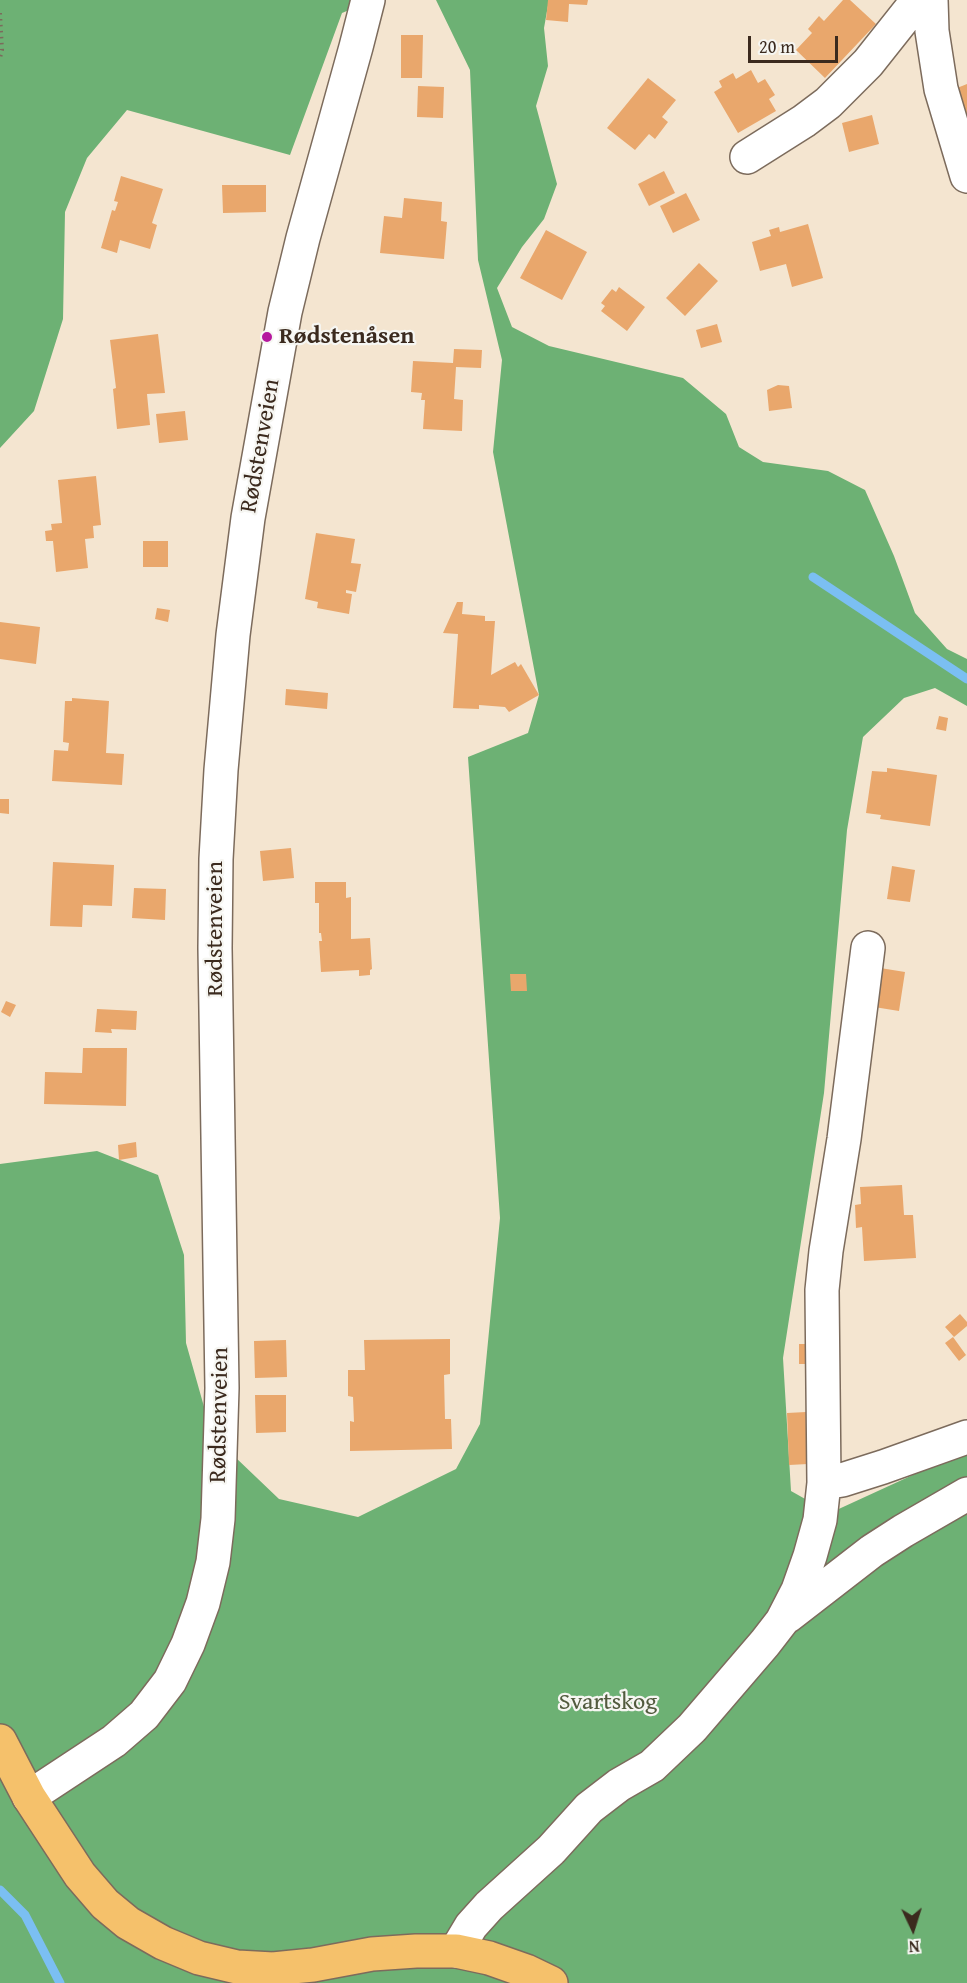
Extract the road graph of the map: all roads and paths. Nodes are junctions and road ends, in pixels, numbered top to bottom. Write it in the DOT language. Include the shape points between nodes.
graph roads {
  1 [pos="368,0"];
  2 [pos="918,0"];
  3 [pos="931,0"];
  4 [pos="0,13"];
  5 [pos="0,58"];
  6 [pos="747,157"];
  7 [pos="967,176"];
  8 [pos="868,948"];
  9 [pos="967,1437"];
  10 [pos="824,1483"];
  11 [pos="967,1494"];
  12 [pos="782,1621"];
  13 [pos="0,1741"];
  14 [pos="29,1797"];
  15 [pos="456,1951"];
  16 [pos="551,1983"];
  1 -- 14 [label="street, Rødstenveien" via="285,312 248,518 233,635 216,859 222,1388 219,1508 213,1562 188,1644 170,1681 144,1716 114,1741"];
  2 -- 6 [label="street" via="868,63 828,103"];
  3 -- 7 [label="street" via="941,89"];
  4 -- 5 [label="path"];
  8 -- 10 [label="street" via="822,1290"];
  9 -- 10 [label="street"];
  10 -- 12 [label="street" via="820,1520 810,1556"];
  11 -- 12 [label="street" via="872,1551"];
  12 -- 15 [label="street" via="692,1728 652,1766 589,1808 551,1850 489,1906"];
  13 -- 14 [label="main road"];
  14 -- 15 [label="main road" via="80,1875 105,1904 128,1923 199,1958 237,1967 273,1969 372,1954"];
  15 -- 16 [label="main road" via="489,1958"];
}
